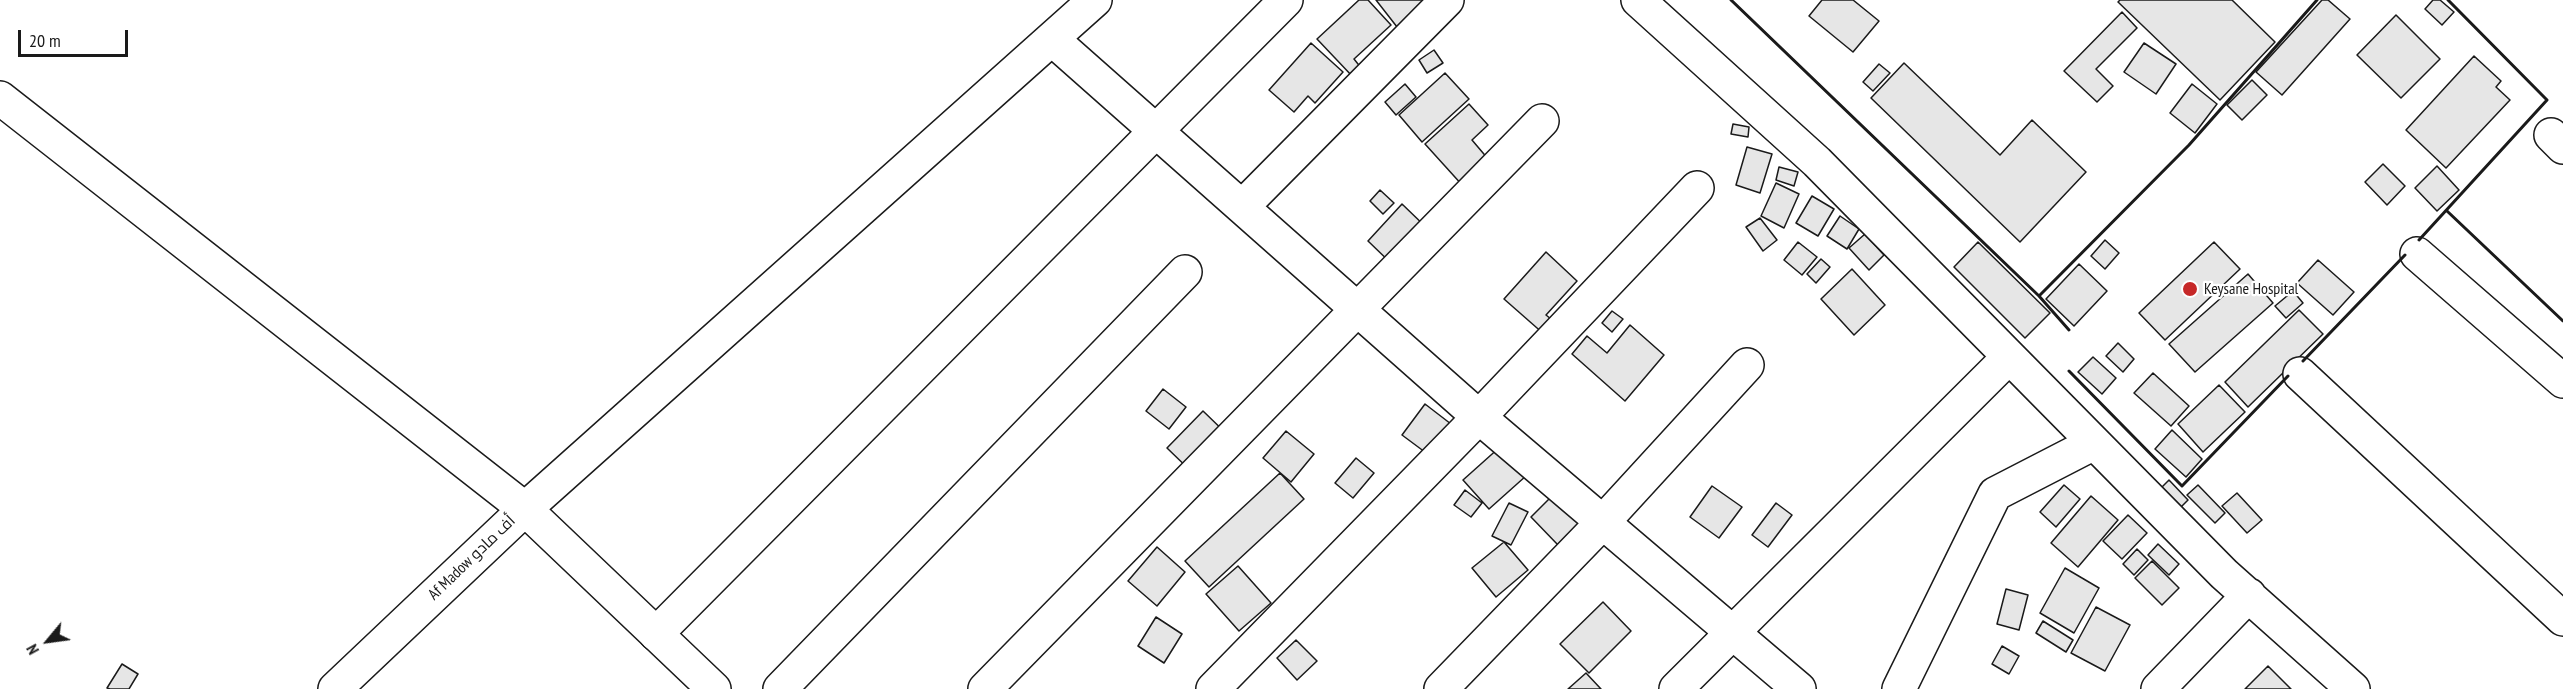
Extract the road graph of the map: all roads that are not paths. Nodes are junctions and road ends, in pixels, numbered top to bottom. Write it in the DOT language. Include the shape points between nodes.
graph roads {
  1 [pos="1095,0"];
  2 [pos="1286,0"];
  3 [pos="1447,0"];
  4 [pos="1638,0"];
  5 [pos="1052,39"];
  6 [pos="0,98"];
  7 [pos="1542,121"];
  8 [pos="1156,131"];
  9 [pos="1697,188"];
  10 [pos="1242,207"];
  11 [pos="2417,254"];
  12 [pos="1185,272"];
  13 [pos="1357,309"];
  14 [pos="2009,357"];
  15 [pos="1747,365"];
  16 [pos="2300,374"];
  17 [pos="2563,381"];
  18 [pos="1479,417"];
  19 [pos="2094,443"];
  20 [pos="525,509"];
  21 [pos="1603,522"];
  22 [pos="2248,596"];
  23 [pos="2563,620"];
  24 [pos="1731,632"];
  25 [pos="656,634"];
  26 [pos="335,689"];
  27 [pos="714,689"];
  28 [pos="780,689"];
  29 [pos="985,689"];
  30 [pos="1213,689"];
  31 [pos="1441,689"];
  32 [pos="1676,689"];
  33 [pos="1799,689"];
  34 [pos="1899,689"];
  35 [pos="2158,689"];
  36 [pos="2353,689"];
  1 -- 5 [label="street"];
  2 -- 8 [label="street"];
  3 -- 10 [label="street"];
  4 -- 14 [label="street" via="1817,162"];
  5 -- 8 [label="street"];
  5 -- 20 [label="street"];
  6 -- 20 [label="street"];
  7 -- 13 [label="street"];
  8 -- 10 [label="street"];
  8 -- 25 [label="street"];
  9 -- 18 [label="street"];
  10 -- 13 [label="street"];
  11 -- 17 [label="street"];
  12 -- 28 [label="street"];
  13 -- 18 [label="street"];
  13 -- 29 [label="street"];
  14 -- 19 [label="street"];
  14 -- 24 [label="street"];
  15 -- 21 [label="street"];
  16 -- 23 [label="street"];
  18 -- 21 [label="street"];
  18 -- 30 [label="street"];
  19 -- 22 [label="street"];
  19 -- 34 [label="street" via="1995,494"];
  20 -- 25 [label="street, Af Madow أف مادو"];
  20 -- 26 [label="street, Af Madow أف مادو"];
  21 -- 24 [label="street"];
  21 -- 31 [label="street"];
  22 -- 35 [label="street"];
  22 -- 36 [label="street"];
  24 -- 32 [label="street"];
  24 -- 33 [label="street"];
  25 -- 27 [label="street, Af Madow أف مادو"];
}
